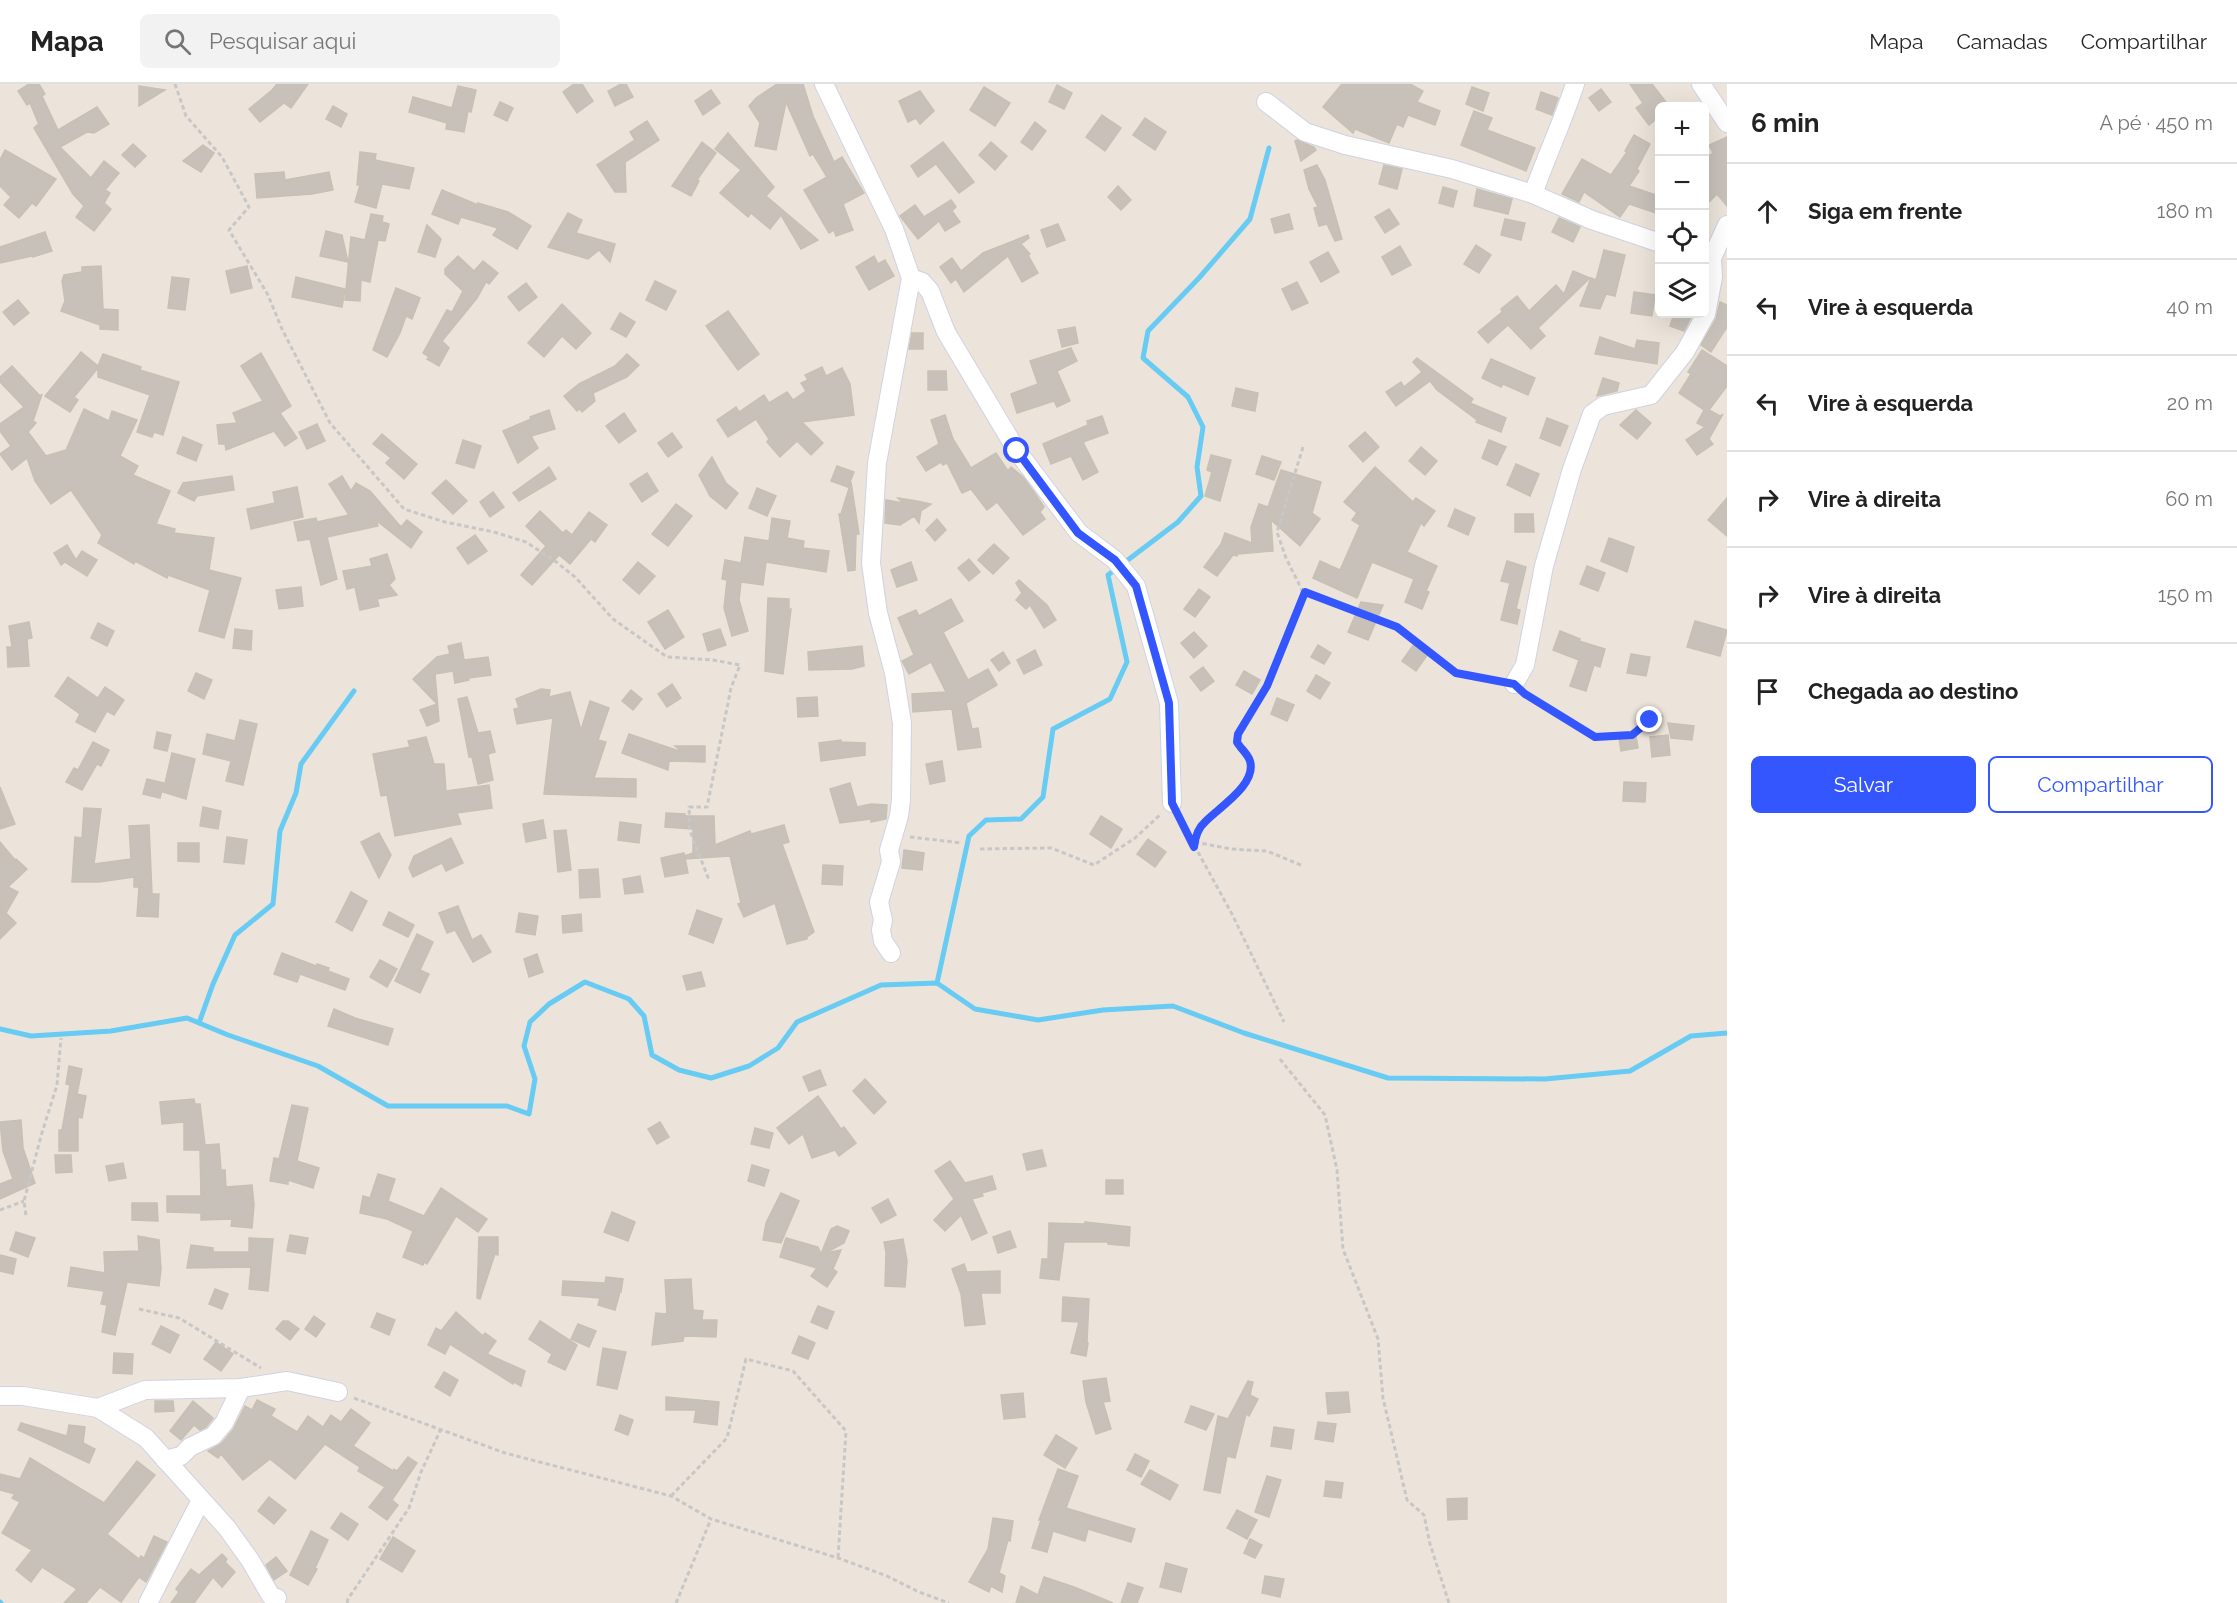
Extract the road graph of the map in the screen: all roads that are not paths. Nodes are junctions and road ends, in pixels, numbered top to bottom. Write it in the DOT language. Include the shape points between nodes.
graph roads {
  1 [pos="824,84"];
  2 [pos="1575,84"];
  3 [pos="1701,84"];
  4 [pos="1266,102"];
  5 [pos="1727,123"];
  6 [pos="1533,194"];
  7 [pos="1727,225"];
  8 [pos="1655,242"];
  9 [pos="1714,258"];
  10 [pos="911,278"];
  11 [pos="1514,684"];
  12 [pos="1172,803"];
  13 [pos="891,953"];
  14 [pos="242,1388"];
  15 [pos="338,1392"];
  16 [pos="0,1396"];
  17 [pos="98,1408"];
  18 [pos="165,1460"];
  19 [pos="201,1500"];
  20 [pos="277,1598"];
  21 [pos="148,1603"];
  1 -- 10 [label="street" via="894,229"];
  2 -- 6 [label="street"];
  3 -- 5 [label="street"];
  4 -- 6 [label="street" via="1305,132"];
  6 -- 8 [label="street"];
  7 -- 9 [label="street"];
  9 -- 11 [label="street" via="1706,314 1657,388 1644,398 1603,406 1593,414 1544,566 1525,665"];
  10 -- 12 [label="street" via="930,291 946,332 1017,451 1078,533 1115,560 1136,586 1169,703"];
  10 -- 13 [label="street" via="877,463 871,563 902,723 899,816 879,902 883,941"];
  14 -- 15 [label="street" via="287,1381"];
  14 -- 17 [label="street" via="145,1390"];
  14 -- 18 [label="street" via="213,1436 190,1447 182,1456"];
  16 -- 17 [label="street"];
  17 -- 18 [label="street" via="146,1438"];
  18 -- 19 [label="street"];
  19 -- 20 [label="street" via="227,1528 271,1596"];
  19 -- 21 [label="street"];
}
